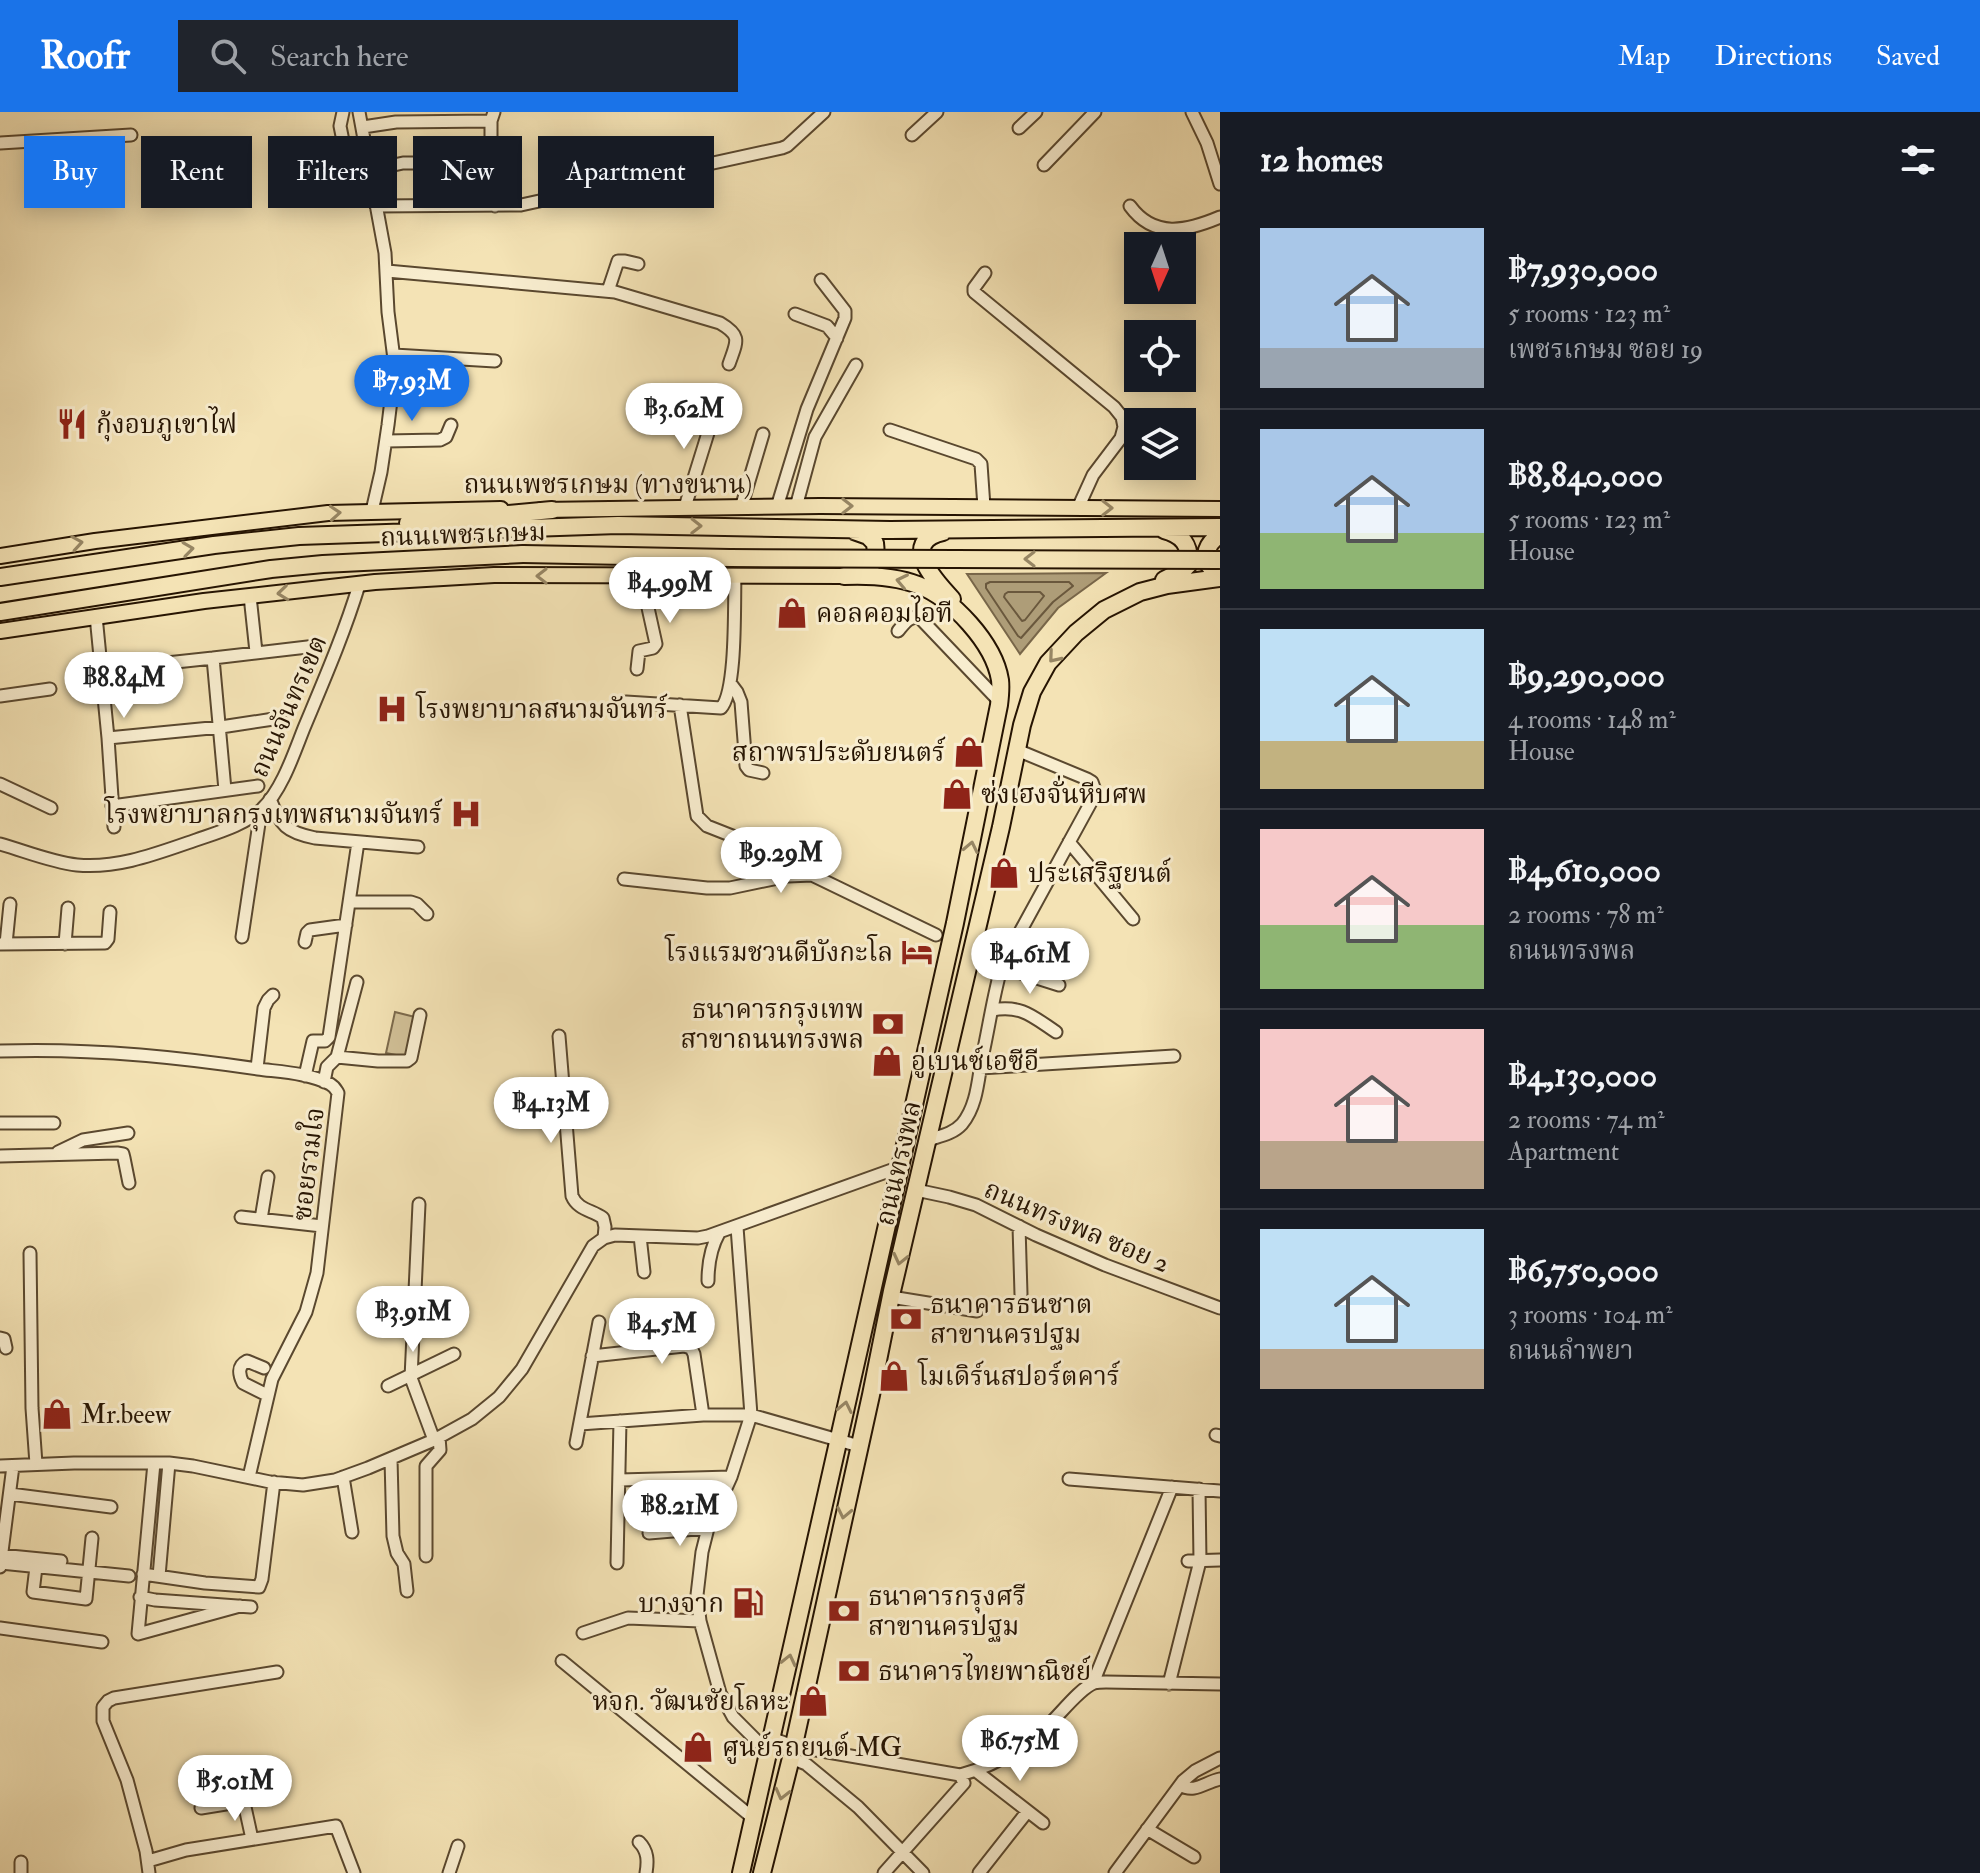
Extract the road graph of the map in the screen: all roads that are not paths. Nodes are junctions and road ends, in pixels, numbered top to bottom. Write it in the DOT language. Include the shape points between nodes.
graph roads {
  1 [pos="343,112"];
  2 [pos="359,112"];
  3 [pos="824,112"];
  4 [pos="937,112"];
  5 [pos="1036,112"];
  6 [pos="1095,112"];
  7 [pos="1192,112"];
  8 [pos="492,116"];
  9 [pos="363,127"];
  10 [pos="1019,128"];
  11 [pos="131,135"];
  12 [pos="912,135"];
  13 [pos="342,136"];
  14 [pos="365,136"];
  15 [pos="492,136"];
  16 [pos="0,143"];
  17 [pos="1044,165"];
  18 [pos="1220,184"];
  19 [pos="522,205"];
  20 [pos="1130,206"];
  21 [pos="376,208"];
  22 [pos="1220,217"];
  23 [pos="638,264"];
  24 [pos="387,271"];
  25 [pos="985,273"];
  26 [pos="821,280"];
  27 [pos="608,291"];
  28 [pos="795,314"];
  29 [pos="837,338"];
  30 [pos="394,355"];
  31 [pos="495,361"];
  32 [pos="729,364"];
  33 [pos="856,365"];
  34 [pos="687,393"];
  35 [pos="451,425"];
  36 [pos="890,430"];
  37 [pos="763,434"];
  38 [pos="386,441"];
  39 [pos="685,507"];
  40 [pos="777,507"];
  41 [pos="796,507"];
  42 [pos="984,507"];
  43 [pos="741,508"];
  44 [pos="1078,508"];
  45 [pos="1220,509"];
  46 [pos="552,510"];
  47 [pos="372,511"];
  48 [pos="1220,527"];
  49 [pos="848,529"];
  50 [pos="980,529"];
  51 [pos="1147,529"];
  52 [pos="1220,535"];
  53 [pos="299,536"];
  54 [pos="0,556"];
  55 [pos="1220,560"];
  56 [pos="1220,575"];
  57 [pos="641,576"];
  58 [pos="735,576"];
  59 [pos="844,576"];
  60 [pos="0,577"];
  61 [pos="359,585"];
  62 [pos="1140,592"];
  63 [pos="250,596"];
  64 [pos="0,612"];
  65 [pos="96,616"];
  66 [pos="0,631"];
  67 [pos="898,631"];
  68 [pos="977,632"];
  69 [pos="316,646"];
  70 [pos="256,652"];
  71 [pos="213,658"];
  72 [pos="637,669"];
  73 [pos="102,670"];
  74 [pos="731,684"];
  75 [pos="50,689"];
  76 [pos="0,696"];
  77 [pos="626,702"];
  78 [pos="1000,702"];
  79 [pos="680,705"];
  80 [pos="280,718"];
  81 [pos="221,727"];
  82 [pos="108,738"];
  83 [pos="1017,750"];
  84 [pos="763,773"];
  85 [pos="0,784"];
  86 [pos="258,786"];
  87 [pos="225,790"];
  88 [pos="270,799"];
  89 [pos="112,806"];
  90 [pos="51,808"];
  91 [pos="261,810"];
  92 [pos="114,827"];
  93 [pos="740,839"];
  94 [pos="358,842"];
  95 [pos="1069,842"];
  96 [pos="0,844"];
  97 [pos="418,847"];
  98 [pos="624,879"];
  99 [pos="349,902"];
  100 [pos="10,904"];
  101 [pos="68,908"];
  102 [pos="110,912"];
  103 [pos="427,914"];
  104 [pos="1133,919"];
  105 [pos="346,925"];
  106 [pos="936,935"];
  107 [pos="242,937"];
  108 [pos="305,942"];
  109 [pos="3,944"];
  110 [pos="65,944"];
  111 [pos="946,961"];
  112 [pos="968,965"];
  113 [pos="1002,967"];
  114 [pos="357,982"];
  115 [pos="1059,985"];
  116 [pos="273,995"];
  117 [pos="992,1010"];
  118 [pos="420,1015"];
  119 [pos="1056,1032"];
  120 [pos="559,1036"];
  121 [pos="0,1051"];
  122 [pos="1174,1056"];
  123 [pos="337,1057"];
  124 [pos="257,1068"];
  125 [pos="980,1068"];
  126 [pos="305,1076"];
  127 [pos="324,1082"];
  128 [pos="0,1123"];
  129 [pos="54,1123"];
  130 [pos="128,1133"];
  131 [pos="928,1140"];
  132 [pos="54,1154"];
  133 [pos="0,1156"];
  134 [pos="900,1167"];
  135 [pos="268,1177"];
  136 [pos="129,1183"];
  137 [pos="916,1190"];
  138 [pos="419,1204"];
  139 [pos="241,1217"];
  140 [pos="261,1219"];
  141 [pos="322,1226"];
  142 [pos="1019,1226"];
  143 [pos="737,1227"];
  144 [pos="719,1233"];
  145 [pos="640,1236"];
  146 [pos="604,1238"];
  147 [pos="30,1253"];
  148 [pos="644,1272"];
  149 [pos="708,1281"];
  150 [pos="1021,1294"];
  151 [pos="891,1297"];
  152 [pos="1220,1308"];
  153 [pos="977,1311"];
  154 [pos="599,1322"];
  155 [pos="454,1354"];
  156 [pos="592,1356"];
  157 [pos="264,1368"];
  158 [pos="411,1374"];
  159 [pos="388,1386"];
  160 [pos="267,1395"];
  161 [pos="703,1415"];
  162 [pos="751,1415"];
  163 [pos="620,1421"];
  164 [pos="580,1424"];
  165 [pos="437,1438"];
  166 [pos="838,1440"];
  167 [pos="576,1443"];
  168 [pos="859,1446"];
  169 [pos="391,1459"];
  170 [pos="154,1463"];
  171 [pos="169,1463"];
  172 [pos="36,1464"];
  173 [pos="6,1466"];
  174 [pos="249,1477"];
  175 [pos="343,1477"];
  176 [pos="731,1477"];
  177 [pos="1069,1479"];
  178 [pos="620,1480"];
  179 [pos="274,1482"];
  180 [pos="1172,1487"];
  181 [pos="1199,1489"];
  182 [pos="1220,1491"];
  183 [pos="7,1500"];
  184 [pos="111,1507"];
  185 [pos="708,1528"];
  186 [pos="352,1532"];
  187 [pos="649,1533"];
  188 [pos="92,1538"];
  189 [pos="426,1556"];
  190 [pos="1,1560"];
  191 [pos="1220,1560"];
  192 [pos="61,1561"];
  193 [pos="1194,1561"];
  194 [pos="617,1563"];
  195 [pos="36,1567"];
  196 [pos="88,1572"];
  197 [pos="143,1574"];
  198 [pos="129,1576"];
  199 [pos="159,1576"];
  200 [pos="407,1591"];
  201 [pos="140,1597"];
  202 [pos="700,1621"];
  203 [pos="0,1628"];
  204 [pos="583,1633"];
  205 [pos="102,1642"];
  206 [pos="562,1661"];
  207 [pos="277,1672"];
  208 [pos="1093,1683"];
  209 [pos="1169,1684"];
  210 [pos="1220,1684"];
  211 [pos="769,1745"];
  212 [pos="792,1752"];
  213 [pos="1220,1758"];
  214 [pos="976,1771"];
  215 [pos="960,1775"];
  216 [pos="1220,1779"];
  217 [pos="1180,1785"];
  218 [pos="201,1808"];
  219 [pos="1027,1812"];
  220 [pos="753,1818"];
  221 [pos="1043,1823"];
  222 [pos="1147,1829"];
  223 [pos="252,1839"];
  224 [pos="639,1842"];
  225 [pos="458,1846"];
  226 [pos="902,1852"];
  227 [pos="1194,1857"];
  228 [pos="148,1867"];
  229 [pos="354,1873"];
  230 [pos="449,1873"];
  231 [pos="646,1873"];
  232 [pos="741,1873"];
  233 [pos="762,1873"];
  234 [pos="884,1873"];
  235 [pos="923,1873"];
  236 [pos="979,1873"];
  237 [pos="1115,1873"];
  1 -- 13 [label="street"];
  2 -- 9 [label="street"];
  3 -- 19 [label="street" via="782,148"];
  4 -- 12 [label="street"];
  5 -- 10 [label="street"];
  6 -- 17 [label="street"];
  7 -- 18 [label="street"];
  8 -- 9 [label="street"];
  8 -- 15 [label="street"];
  9 -- 14 [label="street"];
  11 -- 16 [label="street"];
  20 -- 22 [label="street" via="1150,225 1169,229 1197,227"];
  21 -- 24 [label="street"];
  23 -- 27 [label="street" via="618,261"];
  24 -- 27 [label="street"];
  24 -- 30 [label="street"];
  25 -- 44 [label="street" via="974,292 1122,417 1121,438 1093,475"];
  26 -- 29 [label="street" via="845,311"];
  27 -- 32 [label="street" via="733,330"];
  28 -- 29 [label="street" via="827,326"];
  29 -- 40 [label="street" via="807,409"];
  30 -- 31 [label="street"];
  30 -- 38 [label="street"];
  33 -- 41 [label="street" via="815,437"];
  34 -- 39 [label="street" via="709,404 712,420"];
  35 -- 38 [label="street" via="440,440"];
  36 -- 42 [label="street" via="976,459 981,464"];
  37 -- 43 [label="street"];
  38 -- 47 [label="street"];
  39 -- 43 [label="main road, ถนนเพชรเกษม (ทางขนาน)"];
  39 -- 46 [label="main road, ถนนเพชรเกษม (ทางขนาน)"];
  40 -- 41 [label="main road, ถนนเพชรเกษม (ทางขนาน)"];
  40 -- 43 [label="main road, ถนนเพชรเกษม (ทางขนาน)"];
  41 -- 42 [label="main road, ถนนเพชรเกษม (ทางขนาน), one-way"];
  42 -- 44 [label="main road, ถนนเพชรเกษม (ทางขนาน)"];
  44 -- 45 [label="main road, ถนนเพชรเกษม (ทางขนาน), one-way"];
  46 -- 47 [label="main road, ถนนเพชรเกษม (ทางขนาน)"];
  46 -- 53 [label="highway"];
  54 -- 47 [label="main road, ถนนเพชรเกษม (ทางขนาน), one-way"];
  48 -- 51 [label="highway, ถนนเพชรเกษม"];
  49 -- 50 [label="highway, ถนนเพชรเกษม"];
  53 -- 49 [label="highway, ถนนเพชรเกษม, one-way" via="618,525"];
  49 -- 59 [label="highway" via="868,536 876,552 865,571"];
  50 -- 51 [label="highway, ถนนเพชรเกษม"];
  50 -- 68 [label="highway" via="933,535 922,546 928,572"];
  51 -- 62 [label="highway" via="1178,536 1188,548 1189,564"];
  52 -- 56 [label="highway" via="1210,542 1205,556"];
  60 -- 53 [label="highway, ถนนเพชรเกษม, one-way"];
  55 -- 64 [label="highway, ถนนเพชรเกษม, one-way, bridge" via="523,554 271,569"];
  56 -- 62 [label="highway, ถนนทรงพล"];
  57 -- 58 [label="main road"];
  57 -- 61 [label="main road, one-way" via="494,575"];
  57 -- 72 [label="street" via="656,644 639,651"];
  58 -- 59 [label="main road"];
  58 -- 74 [label="street"];
  68 -- 59 [label="highway, ถนนทรงพล, one-way" via="919,585 872,575"];
  61 -- 63 [label="main road, one-way"];
  61 -- 88 [label="street, ถนนจันทรเขต" via="346,629"];
  62 -- 83 [label="highway, ถนนทรงพล, one-way" via="1104,610 1048,663 1032,692"];
  63 -- 65 [label="main road"];
  63 -- 70 [label="street"];
  65 -- 66 [label="main road"];
  65 -- 73 [label="street"];
  67 -- 78 [label="street" via="919,617"];
  68 -- 78 [label="highway, ถนนทรงพล" via="994,659"];
  69 -- 70 [label="street"];
  70 -- 71 [label="street"];
  71 -- 73 [label="street"];
  71 -- 81 [label="street"];
  73 -- 82 [label="street"];
  74 -- 79 [label="street" via="721,708"];
  74 -- 84 [label="street" via="741,702 746,766"];
  75 -- 76 [label="street"];
  77 -- 79 [label="street"];
  111 -- 78 [label="highway, ถนนทรงพล, one-way"];
  79 -- 93 [label="street" via="697,816 707,826"];
  80 -- 81 [label="street"];
  81 -- 82 [label="street"];
  81 -- 87 [label="street"];
  82 -- 89 [label="street"];
  83 -- 95 [label="street" via="1092,782 1096,793"];
  83 -- 112 [label="highway, ถนนทรงพล"];
  85 -- 90 [label="street"];
  86 -- 87 [label="street"];
  87 -- 89 [label="street"];
  88 -- 91 [label="street, ถนนจันทรเขต"];
  88 -- 94 [label="street" via="289,831"];
  89 -- 92 [label="street"];
  91 -- 96 [label="street, ถนนจันทรเขต" via="234,827 123,863 76,864"];
  91 -- 107 [label="street"];
  94 -- 97 [label="street"];
  94 -- 99 [label="street"];
  95 -- 104 [label="street"];
  95 -- 113 [label="street"];
  98 -- 106 [label="street" via="730,888 812,875"];
  99 -- 103 [label="street" via="411,902"];
  99 -- 105 [label="street"];
  100 -- 109 [label="street"];
  101 -- 110 [label="street"];
  102 -- 110 [label="street" via="105,943"];
  105 -- 108 [label="street" via="310,930"];
  105 -- 126 [label="street" via="329,1037 313,1041"];
  109 -- 110 [label="street"];
  111 -- 112 [label="highway"];
  111 -- 134 [label="highway, ถนนทรงพล"];
  112 -- 131 [label="highway, ถนนทรงพล"];
  113 -- 115 [label="street"];
  113 -- 117 [label="street"];
  114 -- 123 [label="street"];
  116 -- 124 [label="street" via="264,1008"];
  117 -- 119 [label="street" via="1018,1009"];
  117 -- 125 [label="street"];
  118 -- 123 [label="street" via="407,1061"];
  120 -- 146 [label="street" via="572,1196 580,1207 603,1218"];
  121 -- 124 [label="street, ซอยรวมใจ" via="72,1051"];
  122 -- 125 [label="street"];
  123 -- 127 [label="street" via="327,1067"];
  124 -- 126 [label="street, ซอยรวมใจ"];
  125 -- 131 [label="street" via="961,1126"];
  126 -- 127 [label="street, ซอยรวมใจ"];
  127 -- 141 [label="street, ซอยรวมใจ" via="334,1087 339,1100"];
  128 -- 129 [label="street"];
  130 -- 132 [label="street" via="83,1140"];
  131 -- 137 [label="highway, ถนนทรงพล"];
  132 -- 133 [label="street"];
  132 -- 136 [label="street" via="123,1154"];
  134 -- 143 [label="street"];
  166 -- 134 [label="highway, ถนนทรงพล, one-way"];
  135 -- 140 [label="street"];
  137 -- 142 [label="street, ถนนทรงพล ซอย 2" via="976,1205"];
  137 -- 151 [label="highway, ถนนทรงพล, one-way"];
  138 -- 158 [label="street"];
  139 -- 140 [label="street"];
  140 -- 141 [label="street"];
  141 -- 160 [label="street, ซอยรวมใจ" via="306,1312"];
  142 -- 150 [label="street"];
  142 -- 152 [label="street, ถนนทรงพล ซอย 2"];
  143 -- 144 [label="street"];
  143 -- 162 [label="street"];
  144 -- 145 [label="street" via="698,1238"];
  144 -- 149 [label="street" via="708,1263"];
  145 -- 146 [label="street"];
  145 -- 148 [label="street"];
  146 -- 165 [label="street" via="593,1246 507,1388 472,1419"];
  147 -- 172 [label="street"];
  151 -- 153 [label="street"];
  151 -- 168 [label="highway, ถนนทรงพล"];
  154 -- 156 [label="street"];
  155 -- 158 [label="street"];
  156 -- 161 [label="street" via="691,1348"];
  156 -- 164 [label="street"];
  157 -- 160 [label="street" via="247,1361 240,1377"];
  158 -- 159 [label="street"];
  158 -- 165 [label="street"];
  160 -- 174 [label="street, ซอยรวมใจ"];
  161 -- 162 [label="street"];
  161 -- 163 [label="street"];
  162 -- 166 [label="street"];
  162 -- 176 [label="street"];
  163 -- 164 [label="street"];
  163 -- 178 [label="street"];
  164 -- 167 [label="street"];
  165 -- 169 [label="street"];
  165 -- 189 [label="street" via="440,1450 426,1466"];
  166 -- 168 [label="street"];
  211 -- 166 [label="highway, ถนนทรงพล, one-way"];
  168 -- 212 [label="highway, ถนนทรงพล, one-way"];
  169 -- 175 [label="street"];
  169 -- 200 [label="street" via="393,1536"];
  170 -- 171 [label="street"];
  170 -- 172 [label="street"];
  170 -- 197 [label="street"];
  171 -- 174 [label="street"];
  171 -- 199 [label="street"];
  172 -- 173 [label="street"];
  173 -- 183 [label="street"];
  174 -- 179 [label="street"];
  175 -- 179 [label="street" via="303,1485"];
  175 -- 186 [label="street"];
  176 -- 178 [label="street"];
  176 -- 185 [label="street"];
  177 -- 180 [label="street"];
  178 -- 194 [label="street"];
  179 -- 199 [label="street" via="259,1587"];
  180 -- 181 [label="street"];
  180 -- 208 [label="street"];
  181 -- 182 [label="street"];
  181 -- 193 [label="street"];
  183 -- 184 [label="street"];
  183 -- 190 [label="street"];
  185 -- 187 [label="street"];
  185 -- 202 [label="street" via="698,1579"];
  188 -- 196 [label="street"];
  190 -- 192 [label="street"];
  190 -- 195 [label="street"];
  191 -- 193 [label="street"];
  193 -- 209 [label="street"];
  195 -- 196 [label="street"];
  195 -- 196 [label="street" via="33,1592 86,1599"];
  196 -- 198 [label="street"];
  197 -- 199 [label="street"];
  197 -- 201 [label="street"];
  201 -- 201 [label="street" via="155,1600 246,1607 138,1634"];
  202 -- 204 [label="street" via="628,1618"];
  202 -- 211 [label="street" via="720,1693 733,1717"];
  203 -- 205 [label="street"];
  206 -- 220 [label="street"];
  207 -- 228 [label="street" via="114,1698 103,1707"];
  208 -- 209 [label="street"];
  208 -- 214 [label="street" via="1043,1731"];
  209 -- 210 [label="street"];
  211 -- 212 [label="street"];
  211 -- 220 [label="highway, ถนนทรงพล"];
  212 -- 215 [label="street"];
  212 -- 226 [label="street"];
  212 -- 233 [label="highway, ถนนทรงพล, one-way"];
  213 -- 217 [label="street"];
  214 -- 215 [label="street"];
  214 -- 219 [label="street"];
  215 -- 226 [label="street" via="964,1783"];
  216 -- 217 [label="street" via="1194,1789"];
  217 -- 222 [label="street"];
  218 -- 223 [label="street" via="243,1804"];
  219 -- 221 [label="street"];
  219 -- 236 [label="street"];
  220 -- 232 [label="highway, ถนนทรงพล"];
  222 -- 227 [label="street"];
  222 -- 237 [label="street"];
  223 -- 228 [label="street" via="186,1850"];
  223 -- 229 [label="street" via="336,1826"];
  224 -- 231 [label="street" via="645,1849"];
  225 -- 230 [label="street"];
  226 -- 234 [label="street"];
  226 -- 235 [label="street"];
}
